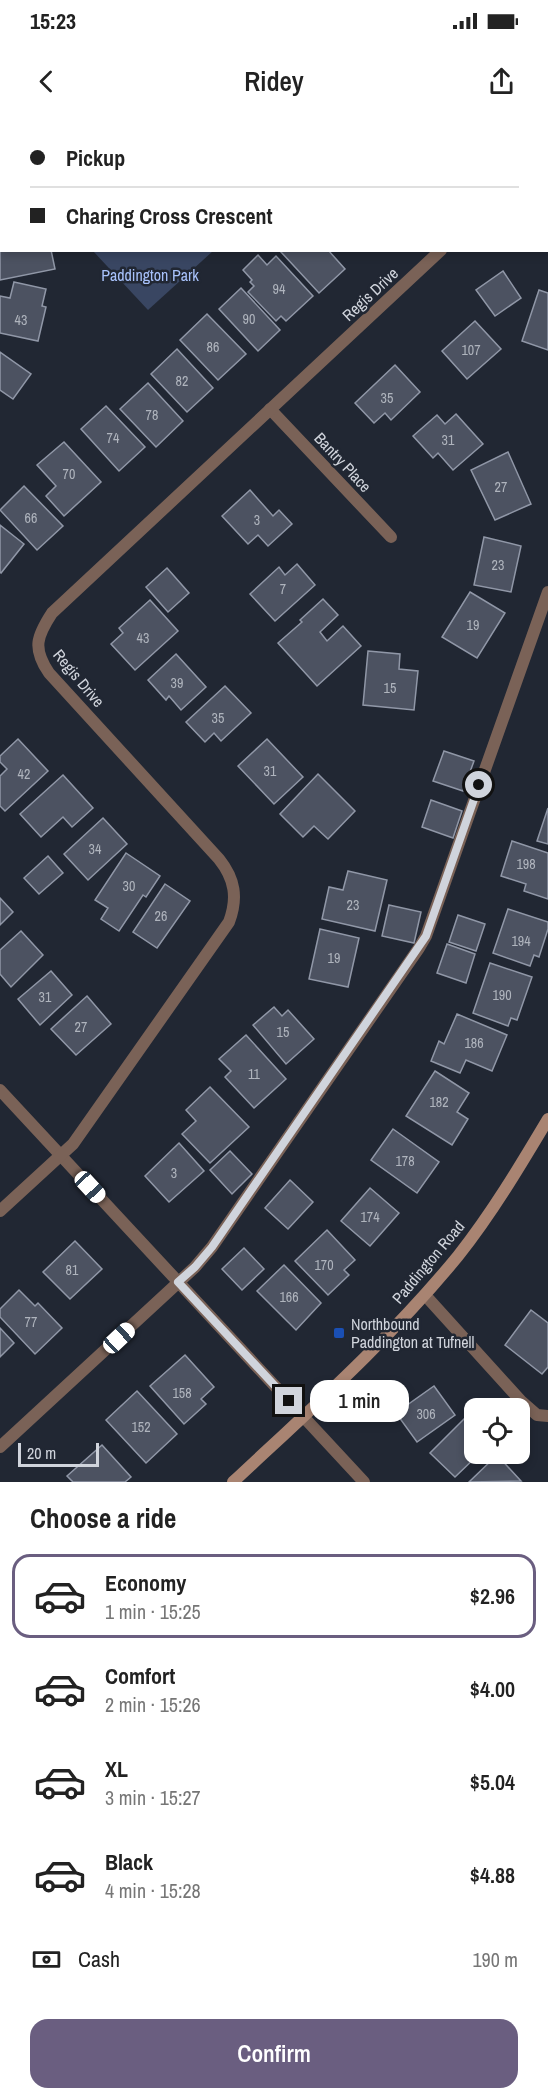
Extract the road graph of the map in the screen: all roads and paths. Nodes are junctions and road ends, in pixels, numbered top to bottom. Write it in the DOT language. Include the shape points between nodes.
graph roads {
  1 [pos="439,252"];
  2 [pos="270,410"];
  3 [pos="391,537"];
  4 [pos="548,592"];
  5 [pos="0,1090"];
  6 [pos="548,1119"];
  7 [pos="60,1155"];
  8 [pos="0,1211"];
  9 [pos="178,1282"];
  10 [pos="425,1295"];
  11 [pos="548,1416"];
  12 [pos="303,1417"];
  13 [pos="0,1447"];
  14 [pos="233,1482"];
  15 [pos="364,1482"];
  1 -- 2 [label="street, Regis Drive"];
  2 -- 3 [label="street, Bantry Place"];
  2 -- 7 [label="street, Regis Drive" via="52,613 39,637 40,661 49,673 219,859 233,880 235,896 229,922 87,1124"];
  4 -- 9 [label="street" via="426,936 212,1247"];
  5 -- 7 [label="street"];
  6 -- 10 [label="street, Paddington Road" via="504,1193"];
  7 -- 8 [label="street, Regis Drive"];
  7 -- 9 [label="street"];
  9 -- 12 [label="street"];
  9 -- 13 [label="street"];
  10 -- 11 [label="street" via="521,1401 537,1415"];
  10 -- 12 [label="street, Paddington Road"];
  12 -- 14 [label="street, Paddington Road"];
  12 -- 15 [label="street"];
}
